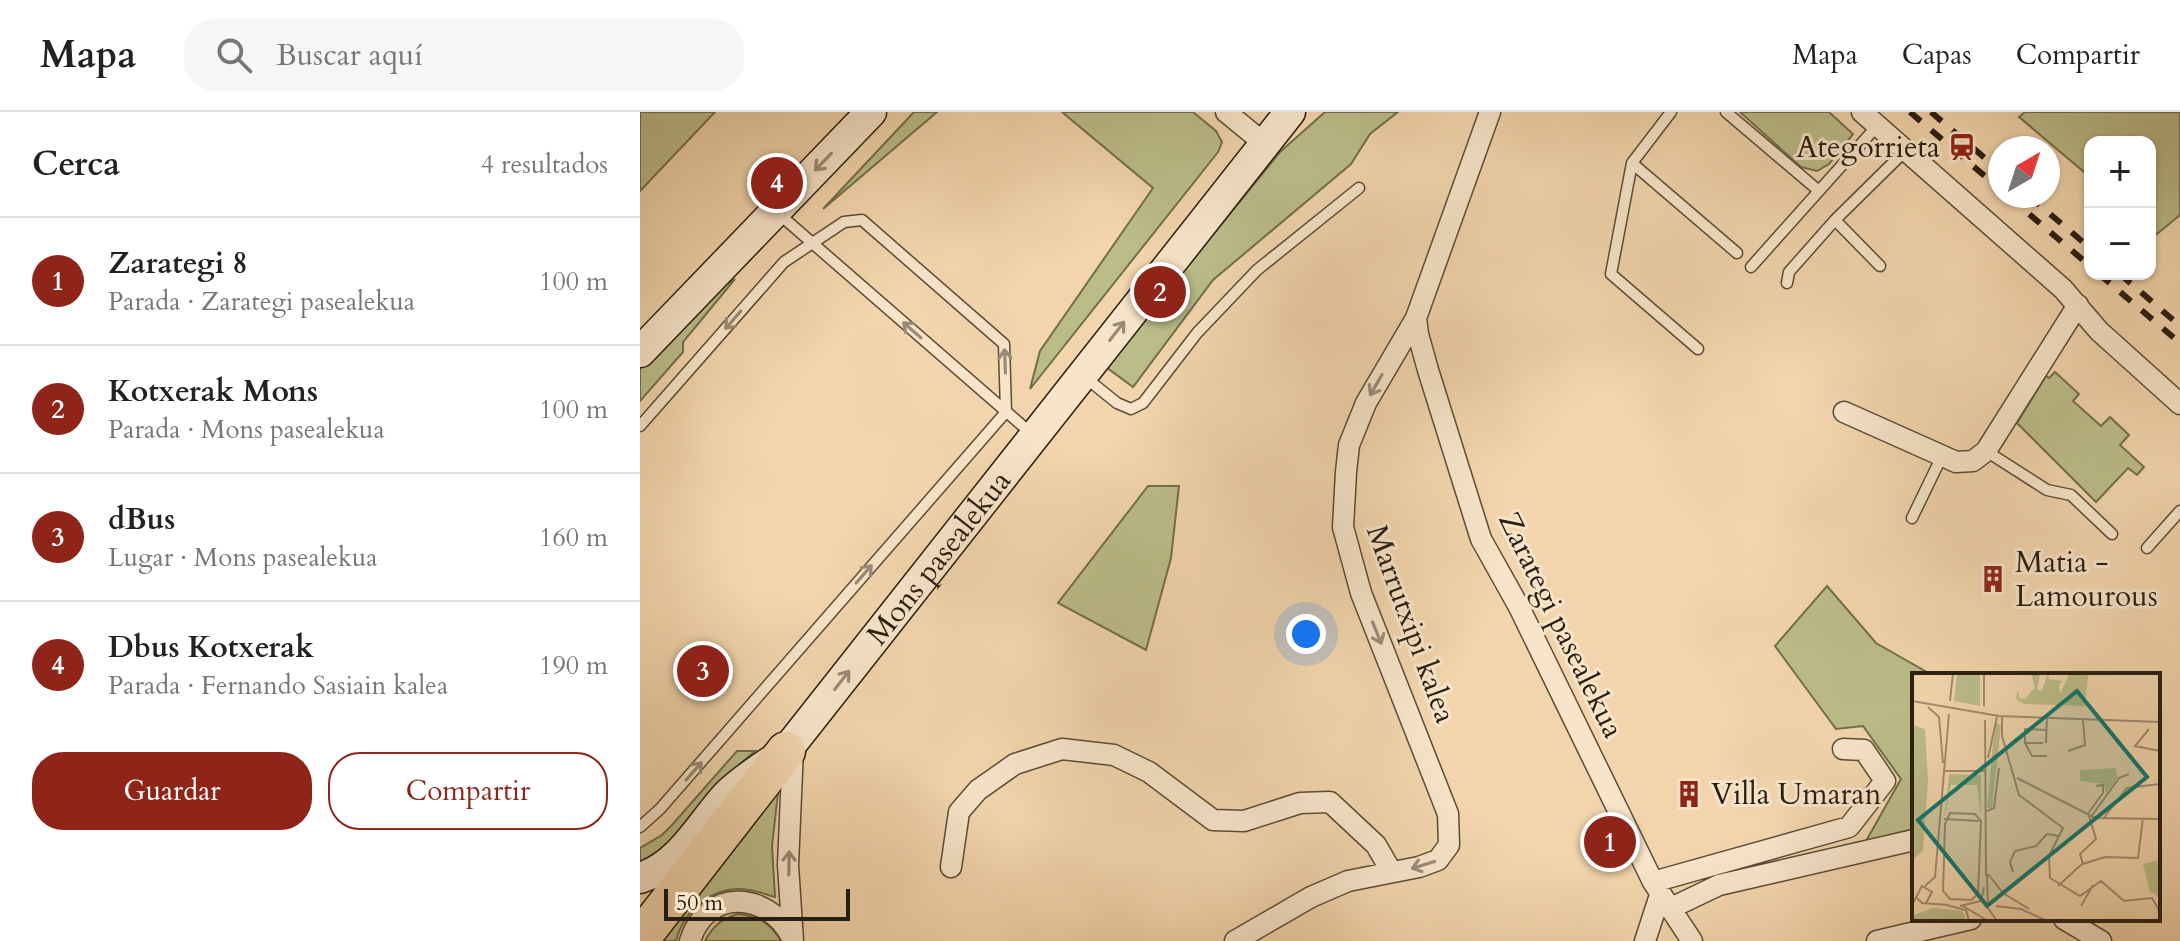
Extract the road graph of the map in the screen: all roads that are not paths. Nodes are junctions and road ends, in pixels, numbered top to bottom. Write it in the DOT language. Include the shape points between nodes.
graph roads {
  1 [pos="871,112"];
  2 [pos="1226,112"];
  3 [pos="1290,112"];
  4 [pos="1302,112"];
  5 [pos="1490,112"];
  6 [pos="1671,112"];
  7 [pos="1726,112"];
  8 [pos="1870,119"];
  9 [pos="1265,144"];
  10 [pos="1906,150"];
  11 [pos="1632,163"];
  12 [pos="1359,188"];
  13 [pos="1819,191"];
  14 [pos="775,211"];
  15 [pos="1835,220"];
  16 [pos="812,243"];
  17 [pos="1737,253"];
  18 [pos="1880,266"];
  19 [pos="1751,267"];
  20 [pos="1787,283"];
  21 [pos="2078,305"];
  22 [pos="1416,318"];
  23 [pos="1698,349"];
  24 [pos="640,352"];
  25 [pos="1082,375"];
  26 [pos="2180,404"];
  27 [pos="1006,412"];
  28 [pos="1844,412"];
  29 [pos="640,426"];
  30 [pos="1034,436"];
  31 [pos="1986,451"];
  32 [pos="1942,456"];
  33 [pos="2180,511"];
  34 [pos="1912,518"];
  35 [pos="2112,534"];
  36 [pos="2147,548"];
  37 [pos="790,746"];
  38 [pos="1843,749"];
  39 [pos="640,827"];
  40 [pos="1912,840"];
  41 [pos="951,867"];
  42 [pos="1391,871"];
  43 [pos="640,878"];
  44 [pos="1661,895"];
  45 [pos="1962,921"];
  46 [pos="2067,921"];
  47 [pos="792,938"];
  48 [pos="640,939"];
  49 [pos="690,941"];
  50 [pos="1235,941"];
  51 [pos="1645,941"];
  52 [pos="1692,941"];
  53 [pos="1877,941"];
  54 [pos="2101,941"];
  1 -- 14 [label="main road, one-way"];
  2 -- 9 [label="street"];
  3 -- 9 [label="main road, Mons pasealekua"];
  4 -- 9 [label="street, Mons pasealekua"];
  5 -- 22 [label="street, Marrutxipi kalea"];
  6 -- 11 [label="lane"];
  7 -- 13 [label="lane"];
  8 -- 10 [label="street"];
  8 -- 13 [label="lane"];
  25 -- 9 [label="main road, Mons pasealekua, one-way"];
  10 -- 15 [label="lane"];
  10 -- 21 [label="street"];
  11 -- 17 [label="lane"];
  11 -- 23 [label="lane" via="1611,274"];
  12 -- 25 [label="lane" via="1257,270 1197,333 1143,403 1131,409 1117,403"];
  13 -- 19 [label="lane"];
  14 -- 16 [label="lane"];
  14 -- 24 [label="main road"];
  15 -- 18 [label="lane"];
  15 -- 20 [label="lane" via="1789,272"];
  27 -- 16 [label="lane, one-way"];
  27 -- 16 [label="lane, one-way" via="1004,344 874,230 862,220 844,222"];
  16 -- 29 [label="lane, one-way" via="784,262"];
  21 -- 26 [label="street" via="2099,331"];
  21 -- 31 [label="street"];
  22 -- 42 [label="street, Marrutxipi kalea, one-way" via="1370,395 1349,445 1343,527 1361,593 1449,823 1449,845 1438,860"];
  22 -- 44 [label="street, Zarategi pasealekua" via="1481,539"];
  25 -- 30 [label="main road, Mons pasealekua"];
  27 -- 30 [label="lane"];
  39 -- 27 [label="lane, one-way"];
  28 -- 32 [label="street"];
  37 -- 30 [label="main road, Mons pasealekua, one-way"];
  31 -- 32 [label="street" via="1965,463"];
  31 -- 35 [label="lane" via="2047,490 2071,495"];
  32 -- 34 [label="lane"];
  33 -- 36 [label="lane"];
  37 -- 43 [label="main road, Mons pasealekua" via="727,794 670,862"];
  47 -- 37 [label="street, one-way"];
  37 -- 48 [label="highway"];
  38 -- 44 [label="street" via="1864,750 1885,781 1849,827"];
  40 -- 44 [label="street"];
  41 -- 42 [label="street" via="959,812 978,790 1015,764 1062,749 1114,755 1149,772 1213,820 1244,821 1300,803 1330,802 1376,845"];
  42 -- 50 [label="street, Marrutxipi kalea" via="1311,897"];
  44 -- 51 [label="street"];
  44 -- 52 [label="street, Zarategi pasealekua"];
  45 -- 53 [label="street"];
  46 -- 54 [label="street"];
  47 -- 49 [label="street" via="775,913 737,902 711,910"];
}
